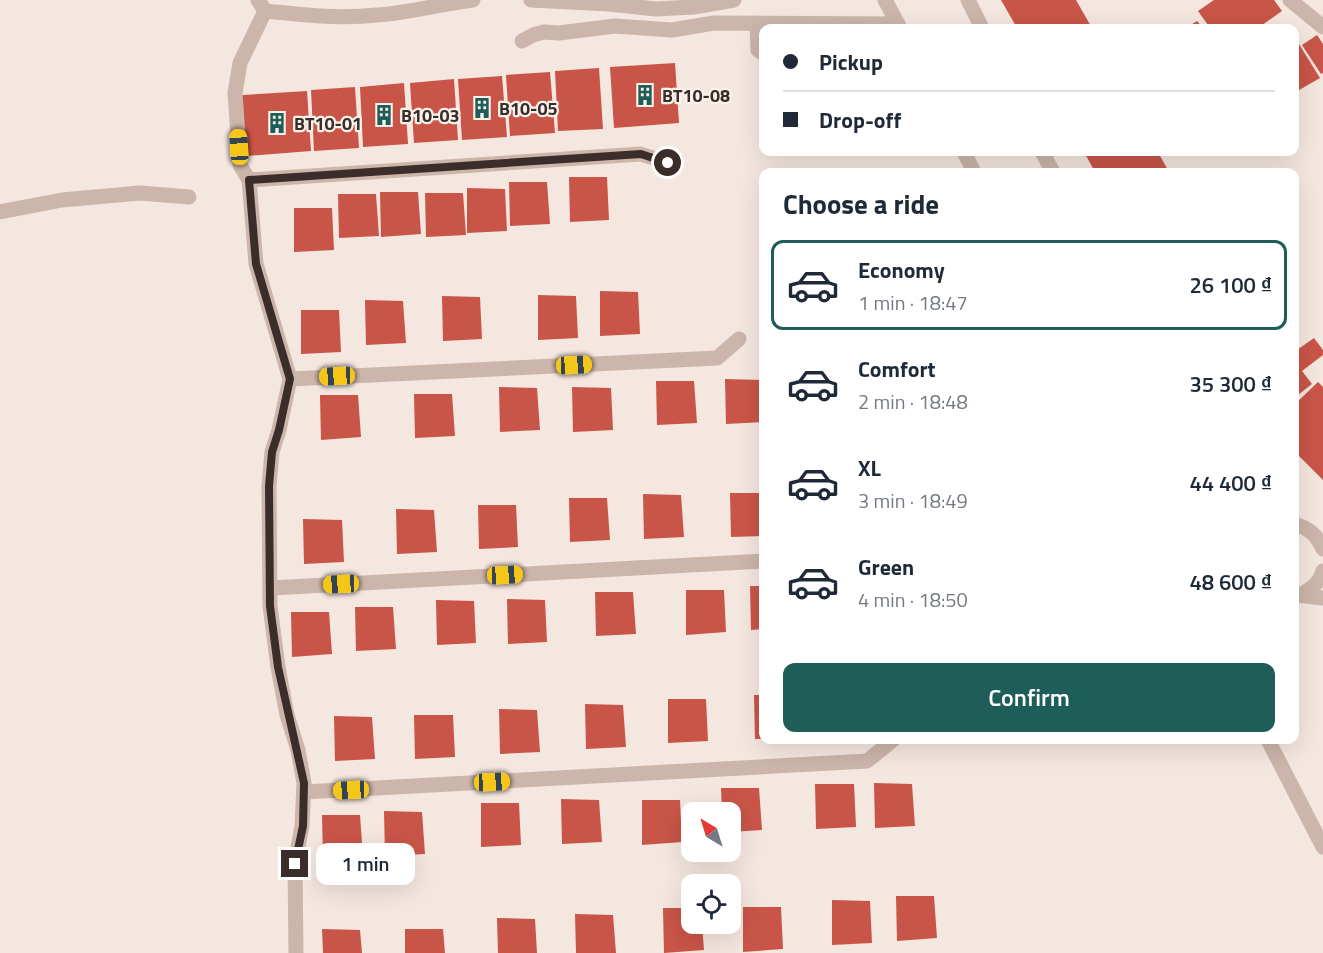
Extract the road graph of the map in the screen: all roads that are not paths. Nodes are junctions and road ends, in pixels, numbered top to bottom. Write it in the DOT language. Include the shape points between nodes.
graph roads {
  1 [pos="473,0"];
  2 [pos="531,0"];
  3 [pos="734,0"];
  4 [pos="885,0"];
  5 [pos="968,0"];
  6 [pos="1290,0"];
  7 [pos="261,5"];
  8 [pos="757,23"];
  9 [pos="804,24"];
  10 [pos="898,24"];
  11 [pos="980,24"];
  12 [pos="1323,27"];
  13 [pos="522,41"];
  14 [pos="759,51"];
  15 [pos="668,163"];
  16 [pos="249,180"];
  17 [pos="189,197"];
  18 [pos="0,213"];
  19 [pos="739,339"];
  20 [pos="290,379"];
  21 [pos="1299,525"];
  22 [pos="1323,549"];
  23 [pos="759,561"];
  24 [pos="1323,572"];
  25 [pos="271,588"];
  26 [pos="1299,594"];
  27 [pos="1299,595"];
  28 [pos="1323,598"];
  29 [pos="887,744"];
  30 [pos="1270,744"];
  31 [pos="304,792"];
  32 [pos="1323,847"];
  33 [pos="296,953"];
  1 -- 7 [label="street" via="366,16 309,17"];
  2 -- 3 [label="street" via="656,9"];
  4 -- 10 [label="street"];
  5 -- 11 [label="street"];
  6 -- 12 [label="street"];
  7 -- 16 [label="street" via="240,63 235,93 240,165"];
  8 -- 9 [label="street"];
  8 -- 13 [label="street" via="714,23 672,30 615,26 544,32"];
  8 -- 14 [label="street"];
  15 -- 16 [label="street" via="641,154"];
  16 -- 20 [label="street" via="256,264"];
  17 -- 18 [label="street" via="140,194 62,200"];
  19 -- 20 [label="street" via="717,358"];
  20 -- 25 [label="street" via="272,452"];
  21 -- 22 [label="street" via="1318,537"];
  23 -- 25 [label="street"];
  24 -- 26 [label="street" via="1313,588"];
  25 -- 31 [label="street" via="278,667"];
  27 -- 28 [label="street"];
  29 -- 31 [label="street" via="867,761"];
  30 -- 32 [label="street"];
  31 -- 33 [label="street" via="303,826 295,864"];
}
